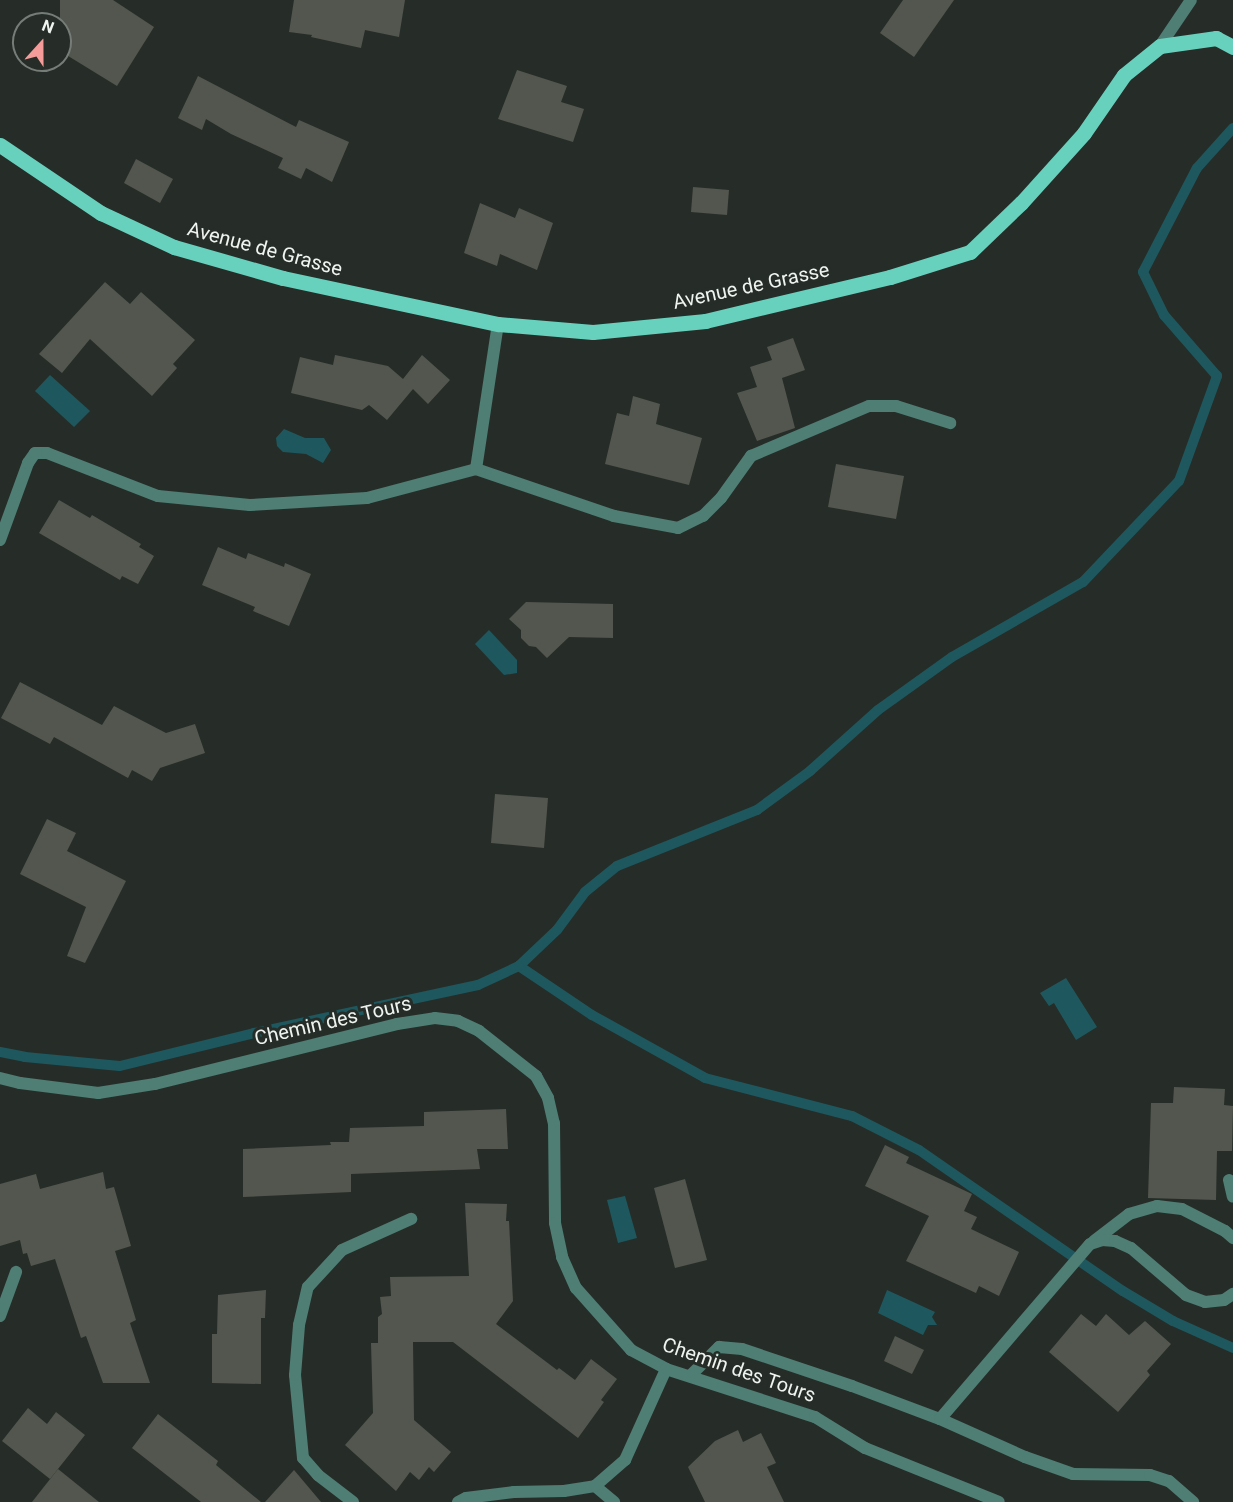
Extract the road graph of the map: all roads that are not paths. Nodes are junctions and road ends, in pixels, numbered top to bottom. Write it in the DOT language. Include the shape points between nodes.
graph roads {
  1 [pos="1191,0"];
  2 [pos="1160,46"];
  3 [pos="1233,47"];
  4 [pos="0,145"];
  5 [pos="498,324"];
  6 [pos="950,423"];
  7 [pos="476,469"];
  8 [pos="0,540"];
  9 [pos="0,1078"];
  10 [pos="1229,1180"];
  11 [pos="1233,1197"];
  12 [pos="411,1219"];
  13 [pos="1233,1238"];
  14 [pos="1090,1244"];
  15 [pos="16,1272"];
  16 [pos="1233,1294"];
  17 [pos="0,1316"];
  18 [pos="666,1369"];
  19 [pos="691,1376"];
  20 [pos="940,1419"];
  21 [pos="595,1486"];
  22 [pos="353,1502"];
  23 [pos="458,1502"];
  24 [pos="614,1502"];
  25 [pos="999,1502"];
  26 [pos="1193,1502"];
  1 -- 2 [label="street"];
  2 -- 3 [label="main road" via="1216,38"];
  2 -- 5 [label="main road, Avenue de Grasse" via="1124,75 1084,133 970,252 890,277 705,321 593,332"];
  4 -- 5 [label="main road, Avenue de Grasse" via="101,213 174,247 283,278"];
  5 -- 7 [label="street"];
  6 -- 7 [label="street" via="896,406 869,406 751,456 703,516 678,528 614,516"];
  7 -- 8 [label="street" via="366,498 250,505 158,496 47,453 34,453"];
  9 -- 18 [label="street, Chemin des Tours" via="98,1093 155,1084 397,1024 435,1018 458,1021 479,1031 536,1076 548,1098 554,1123 555,1222 571,1278 631,1350"];
  10 -- 11 [label="street"];
  12 -- 22 [label="street" via="342,1250 309,1287 300,1325 295,1375 303,1458"];
  13 -- 14 [label="street" via="1182,1209 1157,1206 1129,1214"];
  14 -- 16 [label="street" via="1115,1241 1131,1248 1186,1295 1205,1302 1224,1300"];
  14 -- 20 [label="street"];
  15 -- 17 [label="street"];
  18 -- 19 [label="street, Chemin des Tours"];
  18 -- 21 [label="street" via="625,1460"];
  19 -- 20 [label="street" via="719,1347 742,1349"];
  19 -- 25 [label="street, Chemin des Tours" via="815,1417 865,1448"];
  20 -- 26 [label="street" via="1073,1474 1150,1475 1169,1481"];
  21 -- 23 [label="street" via="514,1492"];
  21 -- 24 [label="street"];
}
